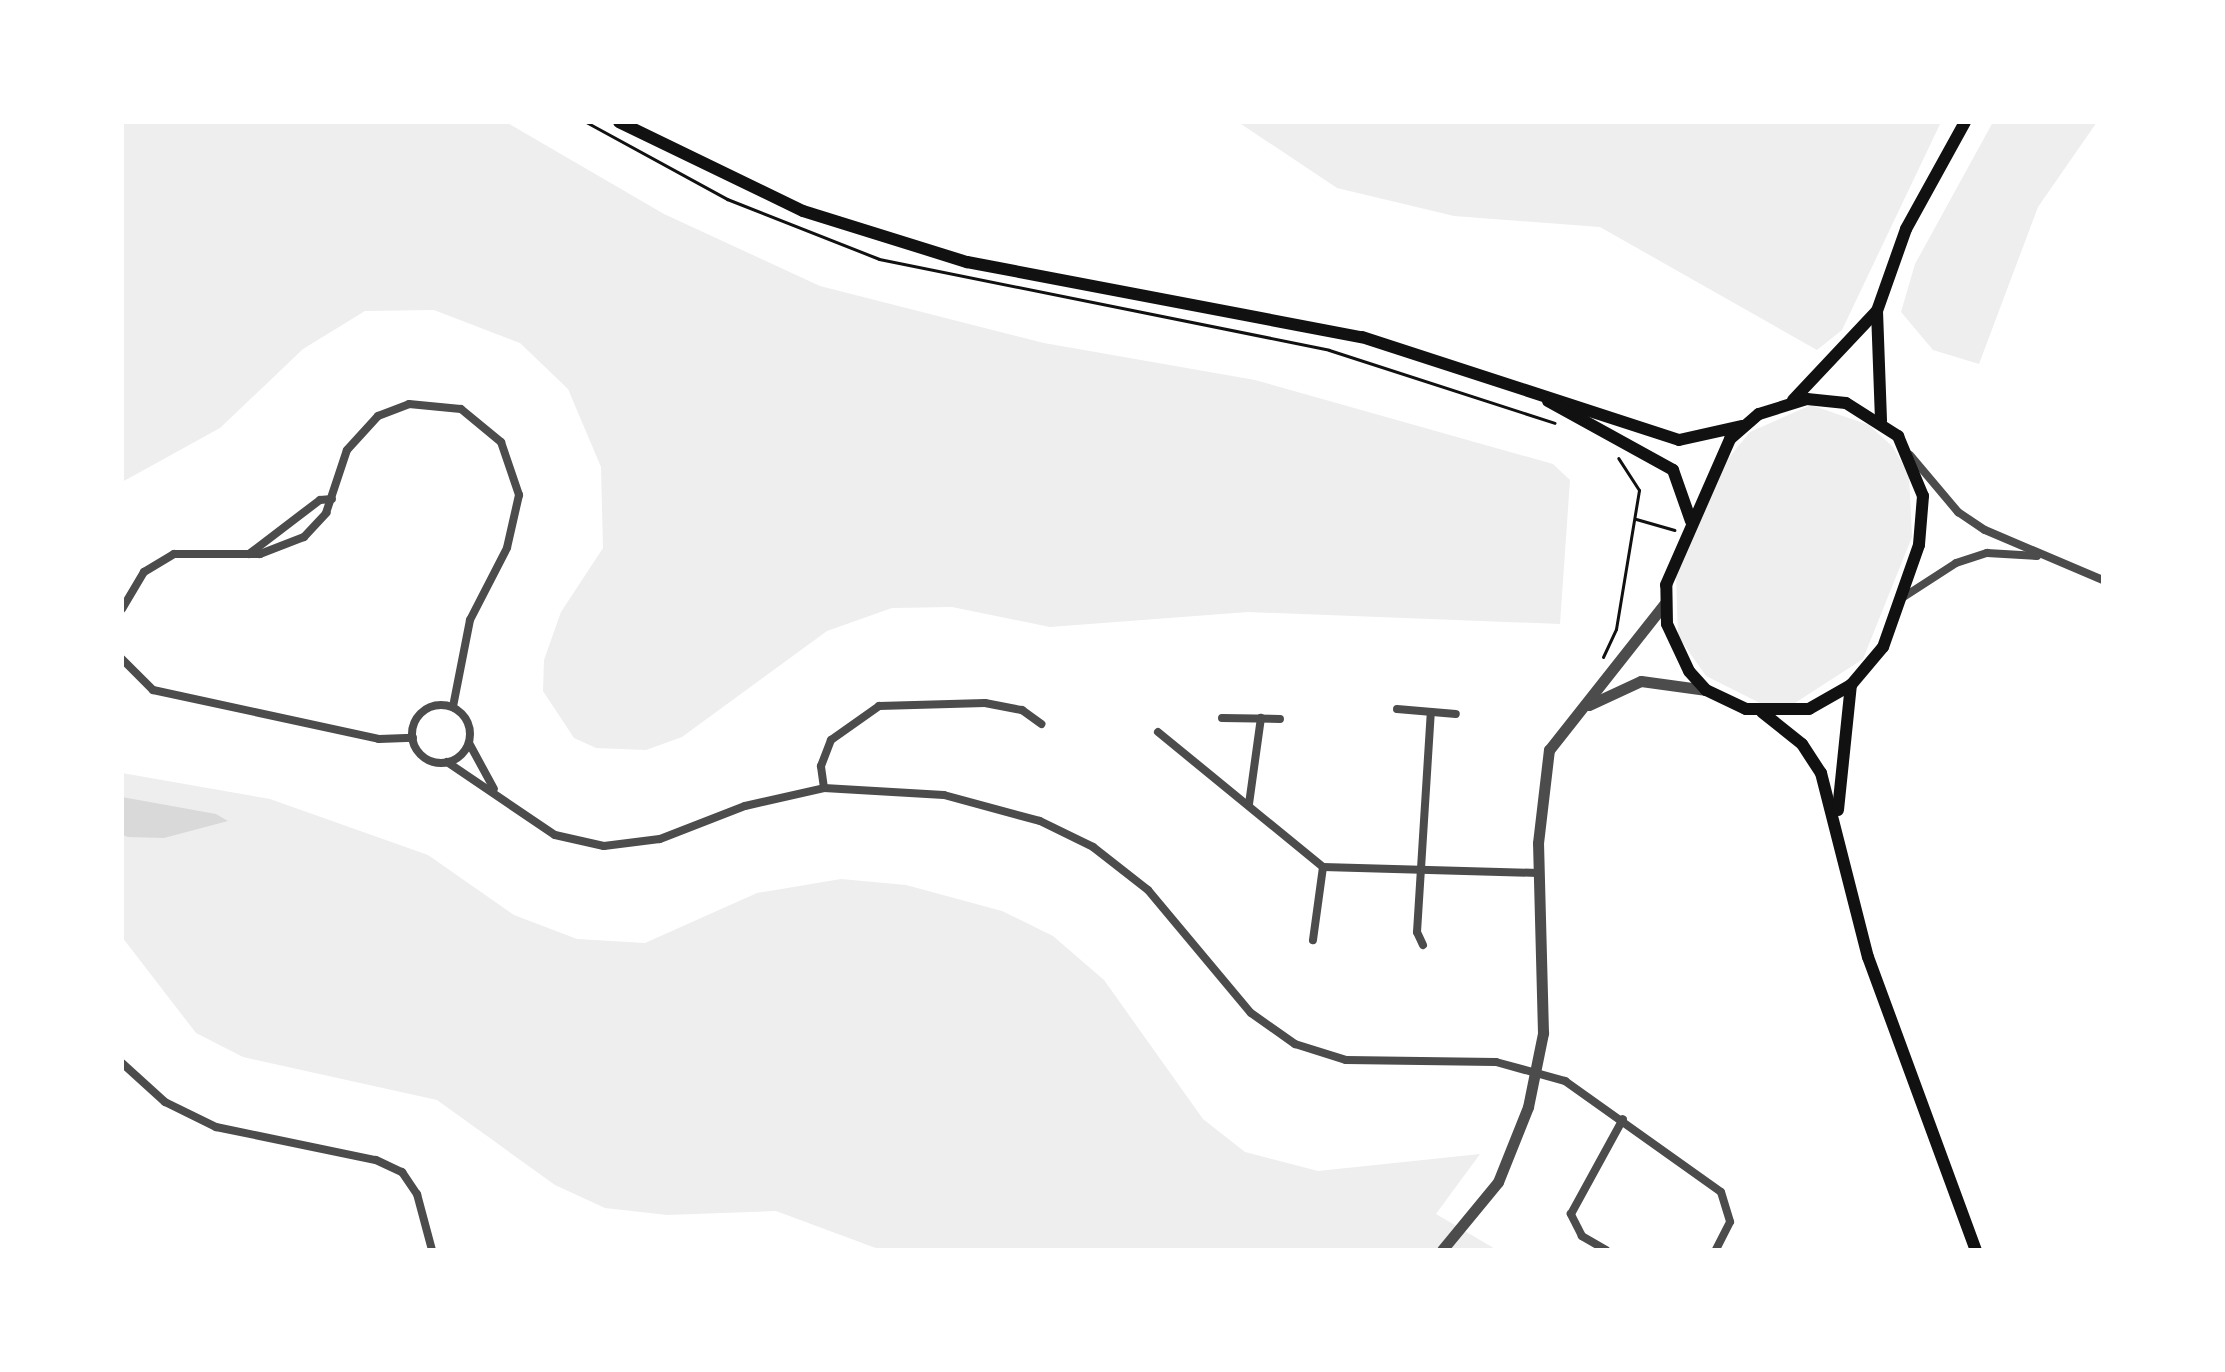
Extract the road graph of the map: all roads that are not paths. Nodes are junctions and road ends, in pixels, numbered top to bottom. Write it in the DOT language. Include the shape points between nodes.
graph roads {
  1 [pos="619,122"];
  2 [pos="1965,122"];
  3 [pos="1877,311"];
  4 [pos="1521,387"];
  5 [pos="1790,402"];
  6 [pos="1881,421"];
  7 [pos="1742,426"];
  8 [pos="1910,455"];
  9 [pos="332,499"];
  10 [pos="1691,521"];
  11 [pos="249,554"];
  12 [pos="2041,557"];
  13 [pos="2103,580"];
  14 [pos="1902,598"];
  15 [pos="1666,602"];
  16 [pos="122,609"];
  17 [pos="122,659"];
  18 [pos="1851,685"];
  19 [pos="1706,690"];
  20 [pos="453,707"];
  21 [pos="1397,709"];
  22 [pos="1577,711"];
  23 [pos="1761,711"];
  24 [pos="1431,712"];
  25 [pos="1456,714"];
  26 [pos="1222,718"];
  27 [pos="1261,718"];
  28 [pos="1280,719"];
  29 [pos="1041,724"];
  30 [pos="1158,732"];
  31 [pos="413,738"];
  32 [pos="469,743"];
  33 [pos="447,762"];
  34 [pos="824,788"];
  35 [pos="497,794"];
  36 [pos="1249,804"];
  37 [pos="1838,821"];
  38 [pos="1323,867"];
  39 [pos="1421,869"];
  40 [pos="1538,873"];
  41 [pos="1313,940"];
  42 [pos="1423,945"];
  43 [pos="122,1063"];
  44 [pos="1536,1069"];
  45 [pos="1623,1119"];
  46 [pos="432,1250"];
  47 [pos="1442,1250"];
  48 [pos="1606,1250"];
  49 [pos="1716,1250"];
  50 [pos="1976,1250"];
  1 -- 4 [label="main road" via="723,177 888,240 1362,337"];
  2 -- 3 [label="main road" via="1906,229"];
  3 -- 5 [label="main road"];
  3 -- 6 [label="main road"];
  4 -- 7 [label="main road" via="1679,440"];
  4 -- 10 [label="main road" via="1673,470"];
  5 -- 6 [label="main road" via="1846,403"];
  5 -- 7 [label="main road"];
  6 -- 8 [label="main road"];
  7 -- 10 [label="main road" via="1719,455"];
  8 -- 12 [label="street" via="1958,512"];
  8 -- 14 [label="main road" via="1923,519"];
  9 -- 11 [label="street" via="320,500"];
  9 -- 11 [label="street" via="304,537 277,552"];
  9 -- 20 [label="street" via="354,438 409,404 461,409 490,428 510,457 518,512 470,620"];
  10 -- 15 [label="main road"];
  11 -- 16 [label="street" via="174,554 144,572"];
  12 -- 13 [label="street"];
  12 -- 14 [label="street" via="1966,560"];
  14 -- 18 [label="main road" via="1883,647"];
  15 -- 19 [label="main road" via="1676,651"];
  15 -- 22 [label="street" via="1608,680"];
  17 -- 31 [label="street" via="153,690 379,739"];
  18 -- 23 [label="main road" via="1809,709"];
  18 -- 37 [label="main road" via="1837,764"];
  19 -- 22 [label="street" via="1641,681"];
  19 -- 23 [label="main road"];
  20 -- 31 [label="street" via="424,711"];
  20 -- 32 [label="street" via="468,722"];
  21 -- 24 [label="street"];
  22 -- 40 [label="street" via="1549,750"];
  23 -- 37 [label="main road" via="1802,744 1821,773"];
  24 -- 25 [label="street"];
  24 -- 39 [label="street"];
  26 -- 27 [label="street"];
  27 -- 28 [label="street"];
  27 -- 36 [label="street"];
  29 -- 34 [label="street" via="1022,710 985,703 879,706 831,740 821,766"];
  30 -- 36 [label="street"];
  31 -- 33 [label="street" via="429,760"];
  32 -- 33 [label="street"];
  32 -- 35 [label="street"];
  33 -- 35 [label="street"];
  34 -- 35 [label="street" via="631,846 555,835"];
  34 -- 44 [label="street" via="956,797 1066,833 1148,890 1264,1025 1313,1053"];
  36 -- 38 [label="street"];
  37 -- 50 [label="main road" via="1868,957"];
  38 -- 39 [label="street"];
  38 -- 41 [label="street"];
  39 -- 40 [label="street"];
  39 -- 42 [label="street"];
  40 -- 44 [label="street" via="1544,1012"];
  43 -- 46 [label="street" via="165,1102 216,1127 376,1160 402,1172 417,1194"];
  44 -- 45 [label="street"];
  44 -- 47 [label="street" via="1520,1137 1498,1182"];
  45 -- 48 [label="street" via="1571,1214 1576,1230"];
  45 -- 49 [label="street" via="1721,1192 1730,1222"];
}
